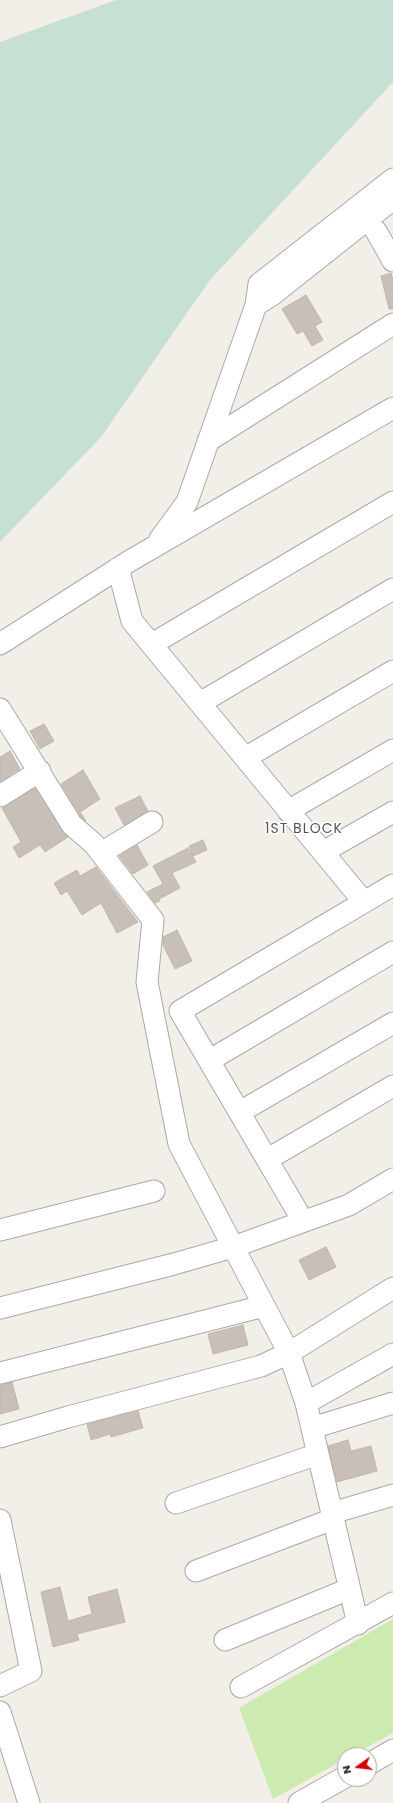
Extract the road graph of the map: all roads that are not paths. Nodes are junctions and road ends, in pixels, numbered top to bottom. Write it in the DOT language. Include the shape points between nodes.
graph roads {
  1 [pos="393,179"];
  2 [pos="393,199"];
  3 [pos="376,231"];
  4 [pos="393,261"];
  5 [pos="256,304"];
  6 [pos="393,324"];
  7 [pos="393,408"];
  8 [pos="208,441"];
  9 [pos="393,502"];
  10 [pos="155,546"];
  11 [pos="118,568"];
  12 [pos="393,589"];
  13 [pos="0,644"];
  14 [pos="152,644"];
  15 [pos="393,671"];
  16 [pos="200,703"];
  17 [pos="0,709"];
  18 [pos="393,750"];
  19 [pos="245,758"];
  20 [pos="40,771"];
  21 [pos="0,796"];
  22 [pos="288,811"];
  23 [pos="393,812"];
  24 [pos="152,822"];
  25 [pos="323,852"];
  26 [pos="101,853"];
  27 [pos="393,885"];
  28 [pos="364,902"];
  29 [pos="393,952"];
  30 [pos="393,1023"];
  31 [pos="210,1060"];
  32 [pos="393,1086"];
  33 [pos="240,1112"];
  34 [pos="268,1159"];
  35 [pos="393,1179"];
  36 [pos="154,1191"];
  37 [pos="303,1221"];
  38 [pos="0,1230"];
  39 [pos="233,1247"];
  40 [pos="393,1288"];
  41 [pos="264,1306"];
  42 [pos="0,1308"];
  43 [pos="289,1353"];
  44 [pos="393,1354"];
  45 [pos="0,1373"];
  46 [pos="306,1403"];
  47 [pos="393,1403"];
  48 [pos="312,1428"];
  49 [pos="0,1436"];
  50 [pos="318,1454"];
  51 [pos="393,1495"];
  52 [pos="176,1503"];
  53 [pos="332,1516"];
  54 [pos="0,1520"];
  55 [pos="196,1570"];
  56 [pos="349,1589"];
  57 [pos="393,1603"];
  58 [pos="358,1624"];
  59 [pos="225,1640"];
  60 [pos="0,1686"];
  61 [pos="241,1687"];
  62 [pos="0,1712"];
  63 [pos="393,1750"];
  64 [pos="377,1759"];
  65 [pos="337,1782"];
  66 [pos="29,1803"];
  67 [pos="299,1803"];
  1 -- 5 [label="street" via="260,284"];
  2 -- 5 [label="street" via="272,295"];
  3 -- 4 [label="street"];
  5 -- 8 [label="street"];
  6 -- 8 [label="street"];
  7 -- 10 [label="street"];
  8 -- 10 [label="street" via="187,502"];
  9 -- 14 [label="street"];
  10 -- 11 [label="street"];
  11 -- 13 [label="street"];
  11 -- 14 [label="street" via="132,621"];
  12 -- 16 [label="street"];
  14 -- 16 [label="street"];
  15 -- 19 [label="street"];
  16 -- 19 [label="street"];
  17 -- 20 [label="street"];
  18 -- 22 [label="street"];
  19 -- 22 [label="street"];
  20 -- 21 [label="street"];
  20 -- 26 [label="street" via="72,825"];
  22 -- 25 [label="street"];
  23 -- 25 [label="street"];
  24 -- 26 [label="street"];
  25 -- 28 [label="street"];
  26 -- 39 [label="street" via="153,920 147,982 179,1144"];
  27 -- 28 [label="street"];
  28 -- 31 [label="street" via="180,1011"];
  29 -- 31 [label="street"];
  30 -- 33 [label="street"];
  31 -- 33 [label="street"];
  32 -- 34 [label="street"];
  33 -- 34 [label="street"];
  34 -- 37 [label="street"];
  35 -- 37 [label="street" via="349,1205"];
  36 -- 38 [label="street"];
  37 -- 39 [label="street"];
  39 -- 41 [label="street"];
  39 -- 42 [label="street"];
  40 -- 43 [label="street"];
  41 -- 43 [label="street"];
  41 -- 45 [label="street"];
  43 -- 46 [label="street"];
  43 -- 49 [label="street" via="261,1366"];
  44 -- 46 [label="street"];
  46 -- 48 [label="street"];
  47 -- 48 [label="street"];
  48 -- 50 [label="street"];
  50 -- 52 [label="street"];
  50 -- 53 [label="street"];
  51 -- 53 [label="street"];
  53 -- 55 [label="street"];
  53 -- 56 [label="street"];
  54 -- 60 [label="street" via="31,1671"];
  56 -- 58 [label="street"];
  56 -- 59 [label="street"];
  57 -- 58 [label="street"];
  58 -- 61 [label="street"];
  62 -- 66 [label="street"];
  63 -- 64 [label="street"];
  65 -- 67 [label="street"];
}
